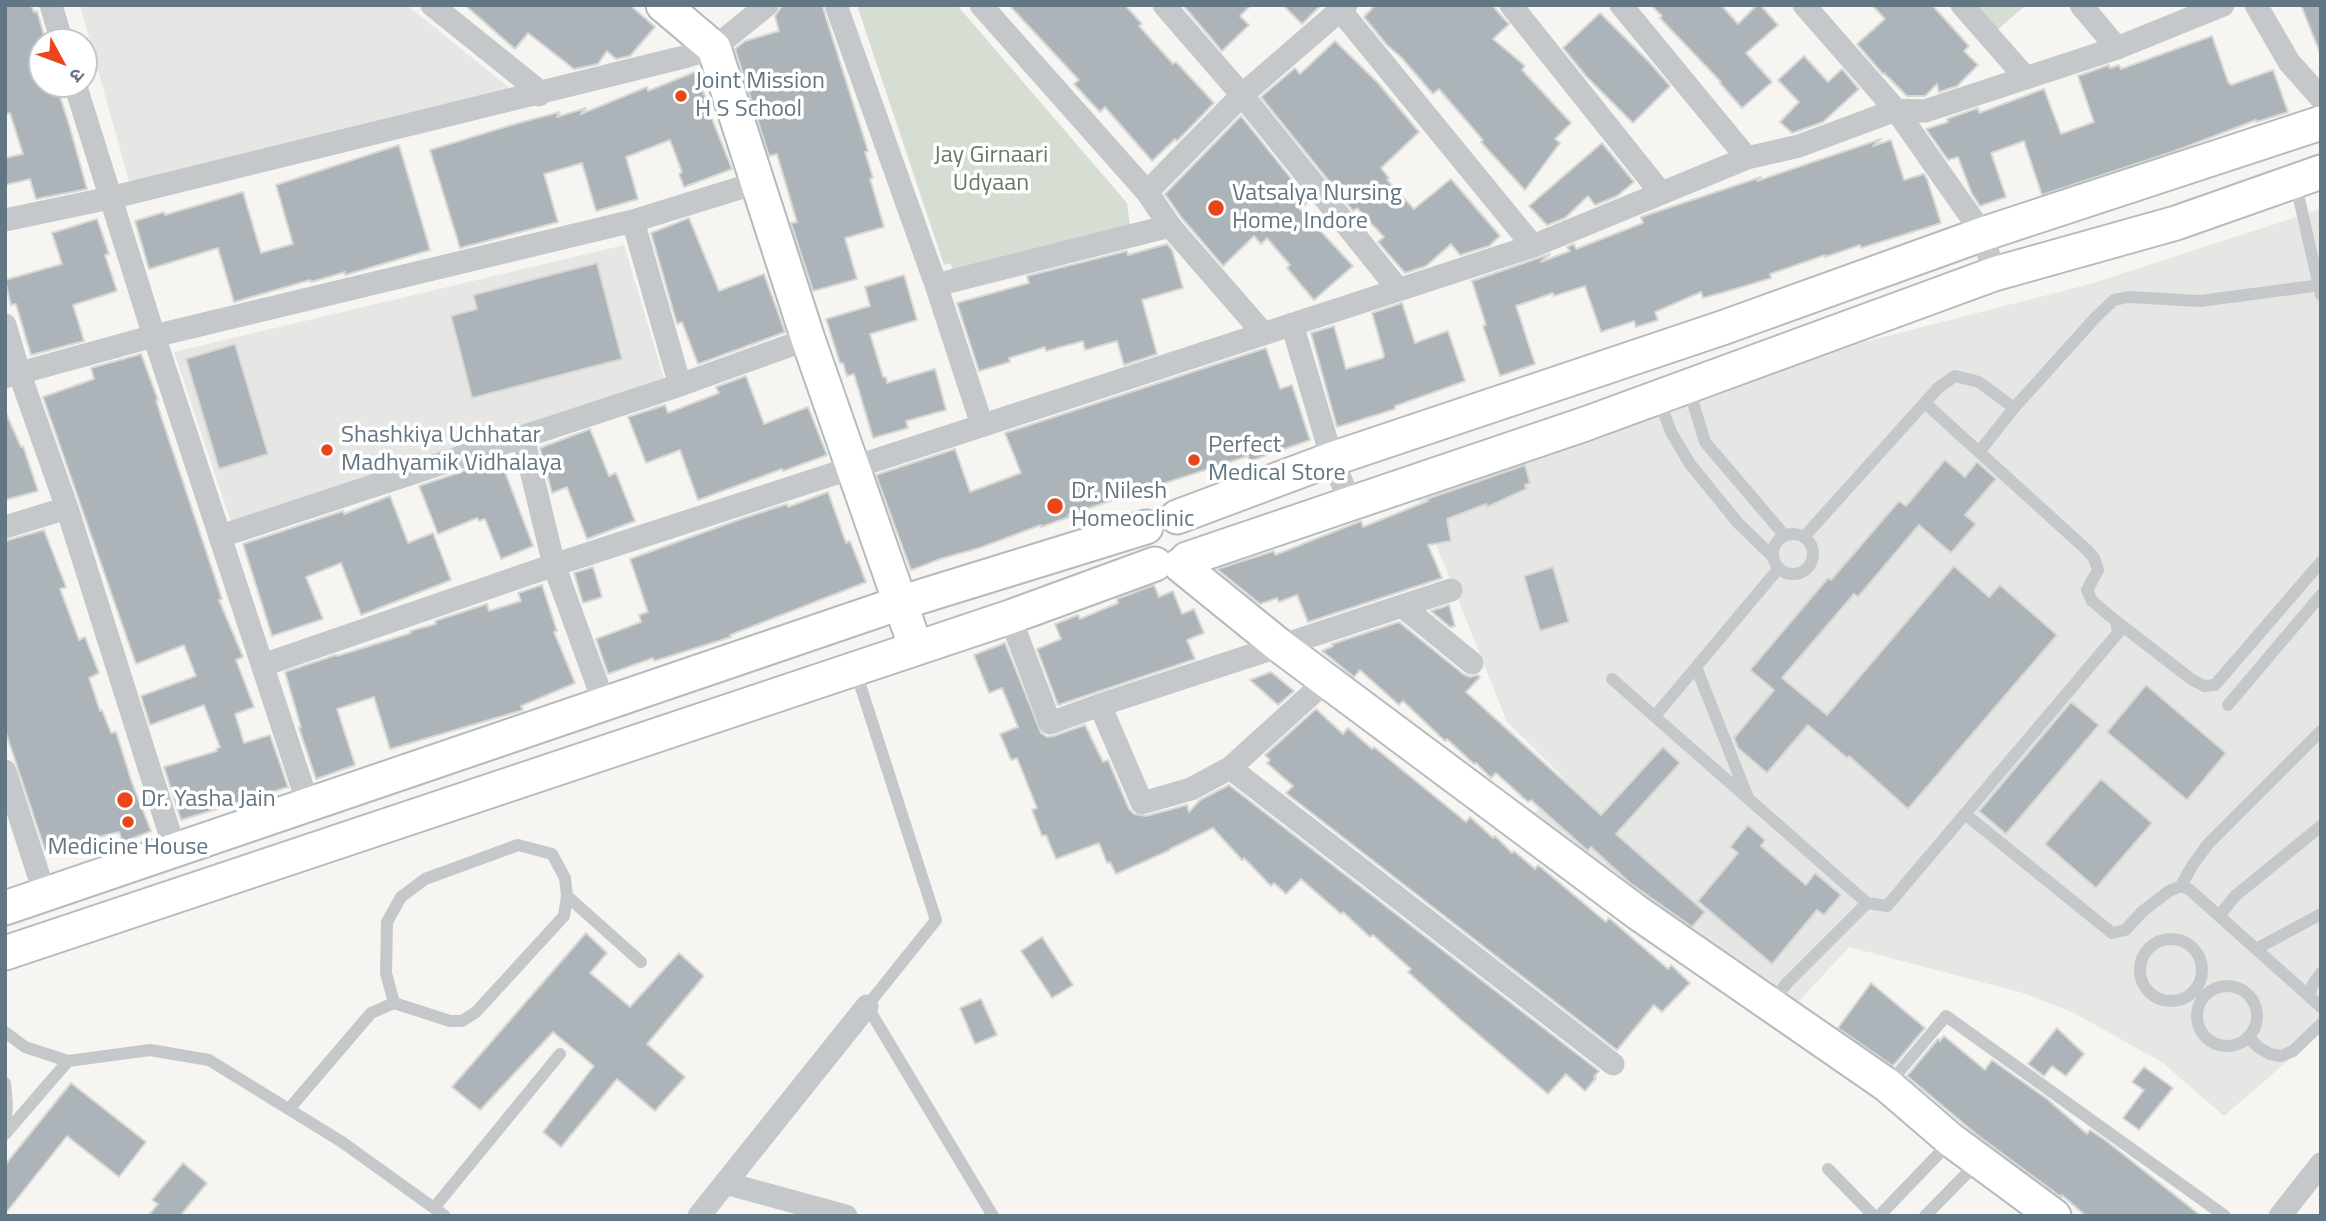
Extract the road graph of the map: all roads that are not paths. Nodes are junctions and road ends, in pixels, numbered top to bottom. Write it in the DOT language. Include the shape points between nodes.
graph roads {
  1 [pos="51,5"];
  2 [pos="432,5"];
  3 [pos="663,5"];
  4 [pos="767,5"];
  5 [pos="836,5"];
  6 [pos="981,5"];
  7 [pos="1164,5"];
  8 [pos="1511,5"];
  9 [pos="1621,5"];
  10 [pos="1804,5"];
  11 [pos="1962,5"];
  12 [pos="2081,5"];
  13 [pos="2223,5"];
  14 [pos="2256,5"];
  15 [pos="1343,7"];
  16 [pos="58,28"];
  17 [pos="713,48"];
  18 [pos="2117,48"];
  19 [pos="2026,78"];
  20 [pos="539,94"];
  21 [pos="1242,95"];
  22 [pos="79,98"];
  23 [pos="2321,98"];
  24 [pos="1896,110"];
  25 [pos="2321,123"];
  26 [pos="1748,158"];
  27 [pos="2308,177"];
  28 [pos="755,183"];
  29 [pos="1147,192"];
  30 [pos="1661,193"];
  31 [pos="110,198"];
  32 [pos="5,220"];
  33 [pos="633,221"];
  34 [pos="1170,226"];
  35 [pos="1983,234"];
  36 [pos="1533,246"];
  37 [pos="1994,274"];
  38 [pos="936,285"];
  39 [pos="2320,288"];
  40 [pos="1398,289"];
  41 [pos="1292,324"];
  42 [pos="5,325"];
  43 [pos="1263,333"];
  44 [pos="154,336"];
  45 [pos="808,340"];
  46 [pos="12,374"];
  47 [pos="680,385"];
  48 [pos="1673,391"];
  49 [pos="1925,403"];
  50 [pos="2014,408"];
  51 [pos="982,425"];
  52 [pos="523,437"];
  53 [pos="1979,452"];
  54 [pos="1332,459"];
  55 [pos="853,467"];
  56 [pos="1350,502"];
  57 [pos="67,508"];
  58 [pos="1162,522"];
  59 [pos="5,527"];
  60 [pos="1785,536"];
  61 [pos="221,537"];
  62 [pos="1804,537"];
  63 [pos="2321,562"];
  64 [pos="1174,563"];
  65 [pos="1776,563"];
  66 [pos="554,565"];
  67 [pos="1451,590"];
  68 [pos="2320,597"];
  69 [pos="900,603"];
  70 [pos="1402,606"];
  71 [pos="1010,617"];
  72 [pos="2116,621"];
  73 [pos="1280,646"];
  74 [pos="916,648"];
  75 [pos="1472,663"];
  76 [pos="263,665"];
  77 [pos="855,667"];
  78 [pos="1696,667"];
  79 [pos="1612,679"];
  80 [pos="1326,681"];
  81 [pos="604,704"];
  82 [pos="1100,705"];
  83 [pos="2228,705"];
  84 [pos="1655,716"];
  85 [pos="2321,731"];
  86 [pos="1230,768"];
  87 [pos="5,771"];
  88 [pos="1750,801"];
  89 [pos="308,804"];
  90 [pos="1965,814"];
  91 [pos="2321,826"];
  92 [pos="175,850"];
  93 [pos="2181,886"];
  94 [pos="44,895"];
  95 [pos="567,897"];
  96 [pos="1867,904"];
  97 [pos="5,908"];
  98 [pos="2321,914"];
  99 [pos="2219,916"];
  100 [pos="2256,949"];
  101 [pos="5,953"];
  102 [pos="641,962"];
  103 [pos="2321,973"];
  104 [pos="2199,993"];
  105 [pos="2309,996"];
  106 [pos="394,1003"];
  107 [pos="1770,1003"];
  108 [pos="866,1006"];
  109 [pos="2321,1007"];
  110 [pos="2321,1024"];
  111 [pos="5,1032"];
  112 [pos="2248,1037"];
  113 [pos="560,1054"];
  114 [pos="68,1061"];
  115 [pos="1613,1064"];
  116 [pos="5,1083"];
  117 [pos="1887,1085"];
  118 [pos="289,1109"];
  119 [pos="5,1132"];
  120 [pos="1951,1140"];
  121 [pos="1979,1161"];
  122 [pos="2321,1164"];
  123 [pos="1828,1169"];
  124 [pos="725,1182"];
  125 [pos="440,1212"];
  126 [pos="1871,1214"];
  127 [pos="699,1216"];
  128 [pos="846,1216"];
  129 [pos="993,1216"];
  130 [pos="1925,1216"];
  131 [pos="2054,1216"];
  132 [pos="2225,1216"];
  133 [pos="2280,1216"];
  1 -- 16 [label="street"];
  2 -- 20 [label="street"];
  3 -- 17 [label="street"];
  4 -- 17 [label="street"];
  5 -- 38 [label="street"];
  6 -- 29 [label="street"];
  7 -- 21 [label="street"];
  8 -- 30 [label="street"];
  9 -- 26 [label="street"];
  10 -- 24 [label="street"];
  11 -- 19 [label="street"];
  12 -- 18 [label="street"];
  13 -- 18 [label="street"];
  14 -- 23 [label="street" via="2289,62"];
  15 -- 21 [label="street"];
  15 -- 36 [label="street"];
  17 -- 20 [label="street"];
  17 -- 28 [label="street"];
  18 -- 19 [label="street"];
  19 -- 24 [label="street" via="1925,111"];
  20 -- 31 [label="street"];
  21 -- 29 [label="street"];
  21 -- 40 [label="street"];
  22 -- 31 [label="street"];
  24 -- 26 [label="street" via="1799,146"];
  24 -- 35 [label="street"];
  25 -- 35 [label="street"];
  26 -- 30 [label="street"];
  27 -- 37 [label="street" via="2176,223"];
  27 -- 39 [label="lane"];
  28 -- 33 [label="street"];
  28 -- 45 [label="street"];
  29 -- 34 [label="street"];
  30 -- 36 [label="street"];
  31 -- 32 [label="street"];
  31 -- 44 [label="street"];
  33 -- 44 [label="street"];
  33 -- 47 [label="street"];
  34 -- 38 [label="street"];
  34 -- 43 [label="street"];
  35 -- 37 [label="street"];
  35 -- 54 [label="street" via="1722,328"];
  36 -- 40 [label="street"];
  37 -- 48 [label="street"];
  38 -- 51 [label="street"];
  39 -- 50 [label="lane" via="2200,301 2114,300"];
  40 -- 41 [label="street"];
  41 -- 43 [label="street"];
  41 -- 54 [label="street"];
  42 -- 46 [label="street"];
  43 -- 51 [label="street"];
  44 -- 46 [label="street"];
  44 -- 61 [label="street"];
  45 -- 47 [label="street"];
  45 -- 55 [label="street"];
  46 -- 57 [label="street"];
  47 -- 52 [label="street"];
  48 -- 56 [label="street"];
  48 -- 60 [label="lane" via="1705,442"];
  48 -- 65 [label="lane" via="1671,432 1690,464"];
  49 -- 50 [label="lane" via="1955,376 1979,382"];
  49 -- 53 [label="lane"];
  49 -- 62 [label="lane"];
  50 -- 53 [label="lane"];
  51 -- 55 [label="street"];
  52 -- 61 [label="street"];
  52 -- 66 [label="street"];
  53 -- 72 [label="lane" via="2094,558 2098,570 2087,590 2092,601"];
  54 -- 56 [label="street"];
  54 -- 58 [label="street"];
  55 -- 66 [label="street"];
  55 -- 69 [label="street"];
  56 -- 64 [label="street"];
  57 -- 59 [label="street"];
  57 -- 92 [label="street"];
  58 -- 64 [label="street" via="1142,543 1144,551"];
  58 -- 64 [label="street" via="1184,521 1193,535 1192,552"];
  58 -- 69 [label="street"];
  60 -- 62 [label="lane"];
  60 -- 65 [label="lane" via="1776,544"];
  61 -- 76 [label="street"];
  62 -- 65 [label="lane" via="1812,553 1809,566 1791,574"];
  63 -- 72 [label="lane" via="2215,685 2204,687 2191,679"];
  64 -- 71 [label="street"];
  64 -- 73 [label="street"];
  65 -- 78 [label="lane"];
  66 -- 76 [label="street"];
  66 -- 81 [label="street"];
  67 -- 70 [label="street"];
  68 -- 83 [label="lane"];
  69 -- 74 [label="street"];
  69 -- 81 [label="street"];
  70 -- 73 [label="street"];
  70 -- 75 [label="street"];
  71 -- 74 [label="street"];
  71 -- 82 [label="street" via="1050,723"];
  72 -- 90 [label="lane" via="2118,633 2112,643"];
  73 -- 80 [label="street"];
  73 -- 82 [label="street"];
  74 -- 77 [label="street"];
  76 -- 89 [label="street"];
  77 -- 101 [label="street"];
  77 -- 108 [label="lane" via="936,920"];
  78 -- 84 [label="lane"];
  78 -- 88 [label="lane"];
  79 -- 84 [label="lane"];
  80 -- 86 [label="street"];
  80 -- 107 [label="street" via="1638,914"];
  81 -- 89 [label="street"];
  82 -- 86 [label="street" via="1142,803 1191,789"];
  84 -- 88 [label="lane"];
  85 -- 93 [label="lane" via="2208,844"];
  86 -- 115 [label="street"];
  87 -- 94 [label="street"];
  88 -- 96 [label="lane"];
  89 -- 92 [label="street"];
  90 -- 93 [label="lane" via="2112,933 2125,930 2143,911"];
  90 -- 96 [label="lane" via="1886,906"];
  91 -- 99 [label="lane" via="2235,896"];
  92 -- 94 [label="street"];
  93 -- 99 [label="lane"];
  94 -- 97 [label="street"];
  95 -- 102 [label="lane"];
  95 -- 106 [label="lane" via="564,916 476,1012 462,1021"];
  95 -- 106 [label="lane" via="565,878 552,853 518,845 425,879 401,897 387,922 386,973"];
  96 -- 107 [label="lane"];
  98 -- 100 [label="lane"];
  99 -- 100 [label="lane"];
  100 -- 105 [label="lane"];
  103 -- 105 [label="lane"];
  104 -- 104 [label="lane" via="2167,1001 2149,992 2140,964 2150,946 2179,939 2197,951 2203,971"];
  104 -- 112 [label="lane" via="2196,1016 2210,1042 2230,1046"];
  104 -- 112 [label="lane" via="2219,986 2247,993 2257,1020"];
  105 -- 109 [label="lane"];
  106 -- 118 [label="lane" via="371,1013"];
  107 -- 117 [label="street"];
  108 -- 124 [label="street"];
  108 -- 129 [label="lane"];
  110 -- 112 [label="lane" via="2281,1056 2270,1054"];
  111 -- 114 [label="lane" via="26,1047"];
  113 -- 125 [label="lane"];
  114 -- 118 [label="lane" via="150,1049 209,1060"];
  114 -- 119 [label="lane"];
  116 -- 119 [label="lane"];
  117 -- 120 [label="street"];
  117 -- 132 [label="lane" via="1946,1016"];
  118 -- 125 [label="lane"];
  120 -- 121 [label="street"];
  120 -- 126 [label="lane"];
  121 -- 130 [label="lane"];
  121 -- 131 [label="street"];
  122 -- 133 [label="street"];
  123 -- 126 [label="lane"];
  124 -- 127 [label="street"];
  124 -- 128 [label="street"];
}
